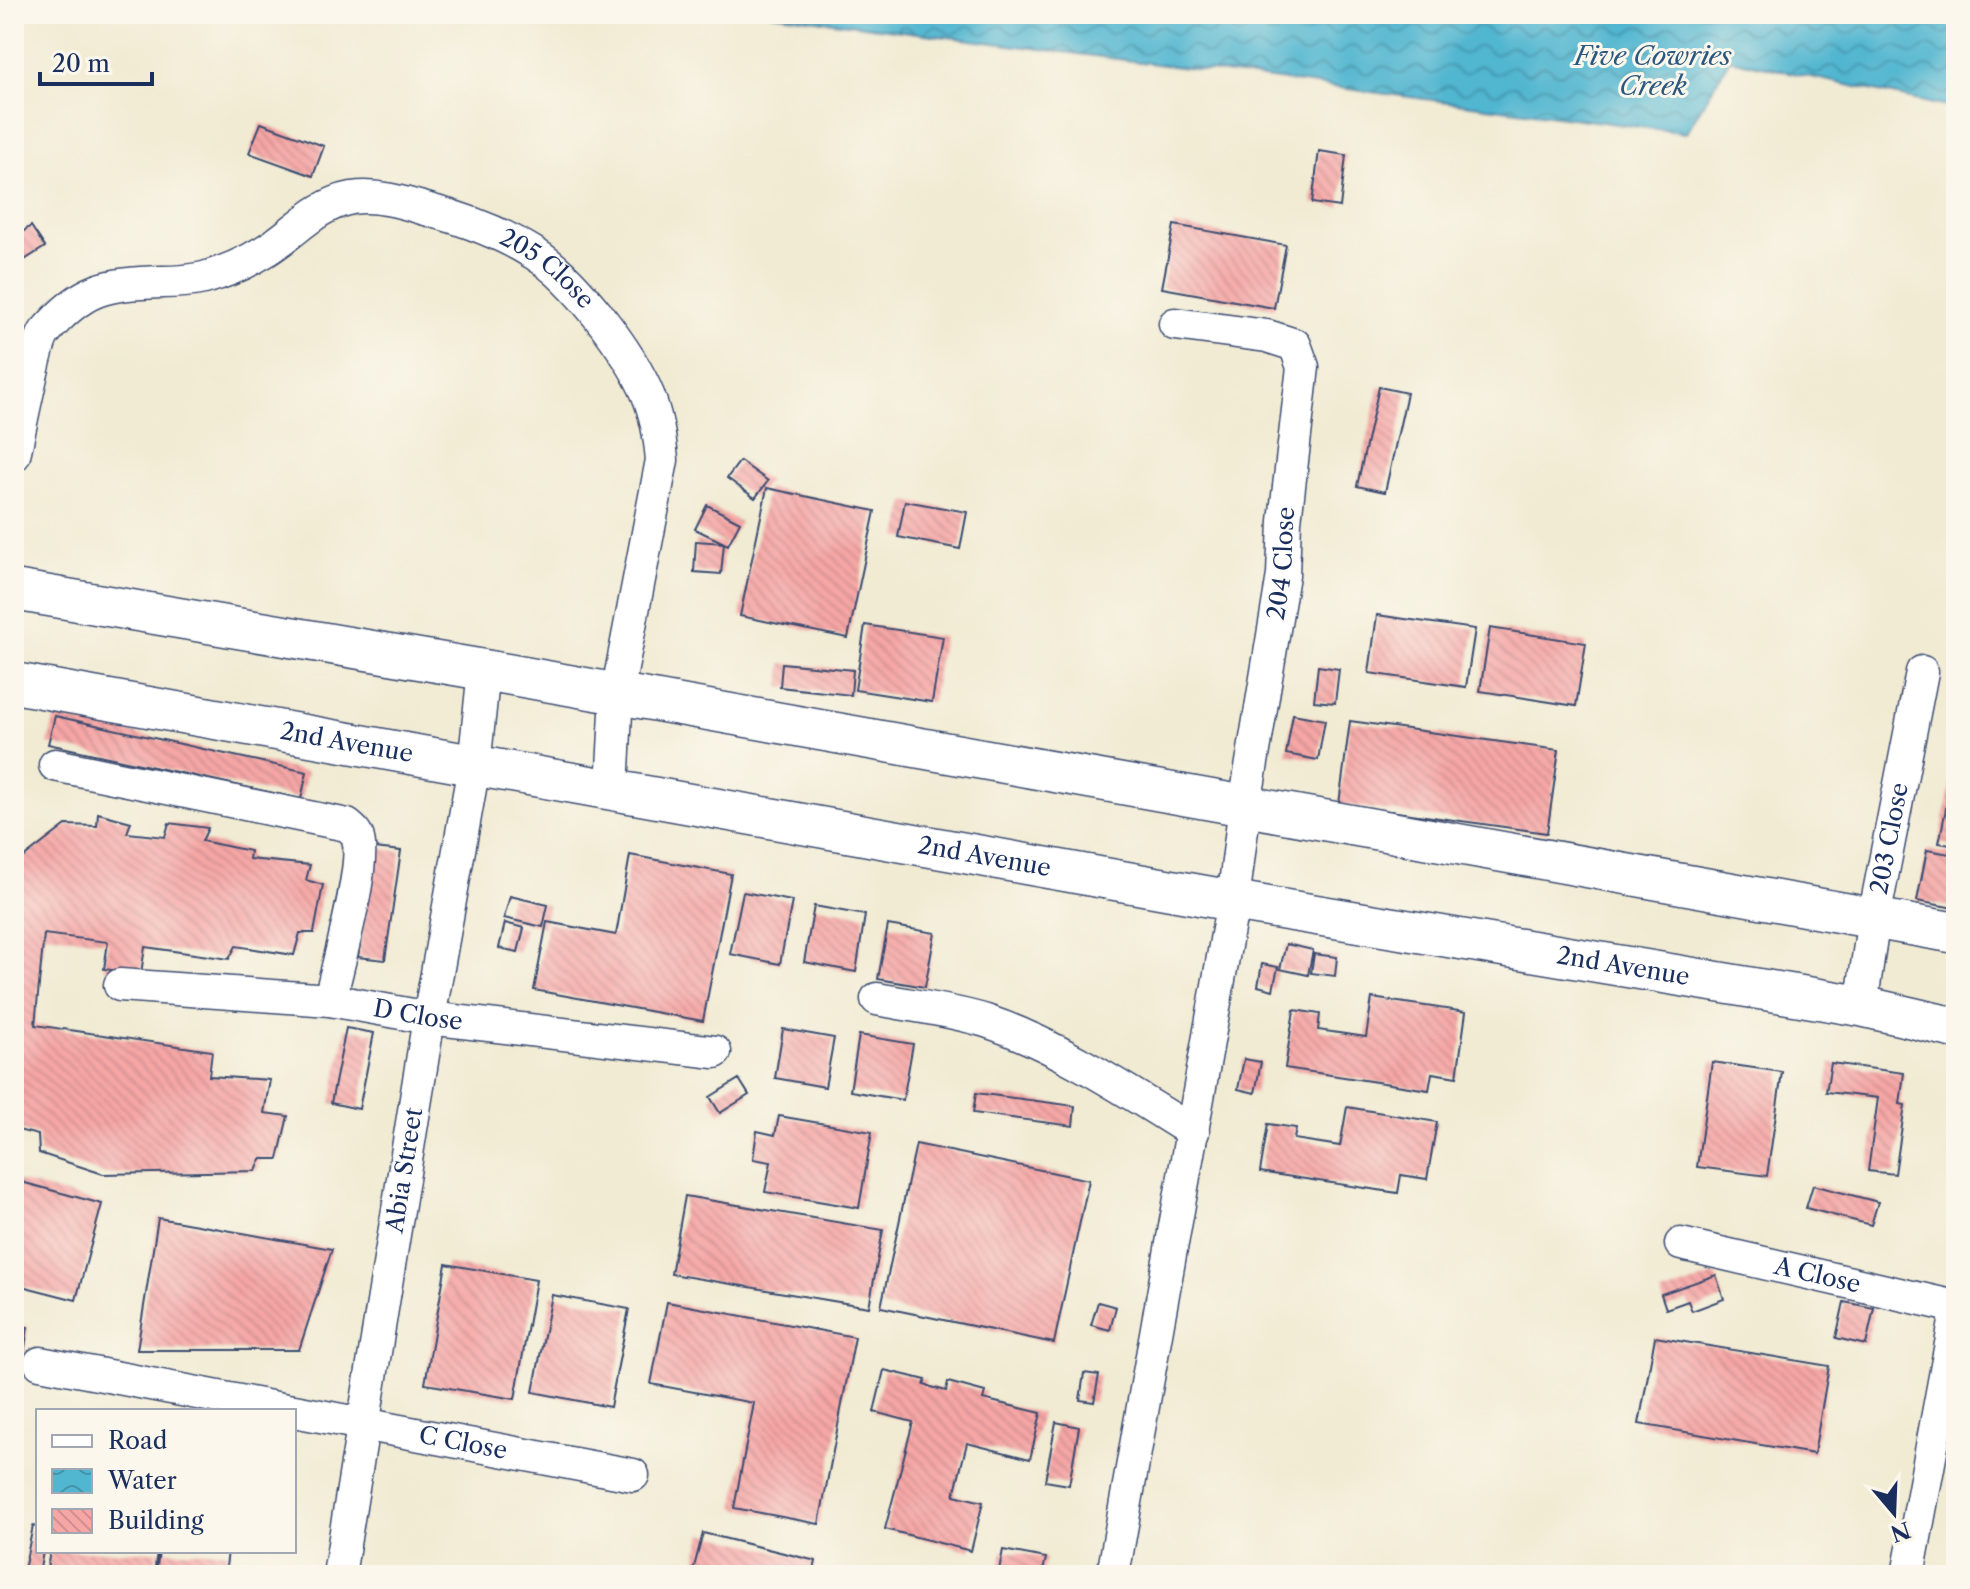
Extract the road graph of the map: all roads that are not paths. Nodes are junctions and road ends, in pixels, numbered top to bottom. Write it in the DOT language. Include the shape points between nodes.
graph roads {
  1 [pos="1175,324"];
  2 [pos="14,455"];
  3 [pos="14,590"];
  4 [pos="484,670"];
  5 [pos="1922,672"];
  6 [pos="14,683"];
  7 [pos="617,694"];
  8 [pos="55,765"];
  9 [pos="474,766"];
  10 [pos="612,788"];
  11 [pos="1245,805"];
  12 [pos="1233,901"];
  13 [pos="1874,918"];
  14 [pos="1956,933"];
  15 [pos="120,985"];
  16 [pos="877,999"];
  17 [pos="330,1000"];
  18 [pos="1861,1006"];
  19 [pos="429,1018"];
  20 [pos="1956,1028"];
  21 [pos="715,1052"];
  22 [pos="1193,1132"];
  23 [pos="1681,1244"];
  24 [pos="1956,1307"];
  25 [pos="1956,1317"];
  26 [pos="40,1363"];
  27 [pos="282,1409"];
  28 [pos="296,1412"];
  29 [pos="363,1424"];
  30 [pos="633,1475"];
  31 [pos="339,1575"];
  32 [pos="1113,1575"];
  33 [pos="1908,1575"];
  1 -- 11 [label="street, 204 Close" via="1267,336 1295,345 1303,367 1283,575"];
  2 -- 7 [label="street, 205 Close" via="41,336 91,292 117,284 202,278 233,268 266,251 316,211 353,198 392,200 473,221 536,255 595,312 648,394 659,426 662,460"];
  3 -- 4 [label="street"];
  4 -- 7 [label="street"];
  4 -- 9 [label="street, Abia Street"];
  5 -- 13 [label="street, 203 Close"];
  6 -- 9 [label="street, 2nd Avenue"];
  7 -- 10 [label="street, 205 Close"];
  7 -- 11 [label="street"];
  8 -- 17 [label="street" via="354,830 359,863"];
  9 -- 10 [label="street, 2nd Avenue"];
  9 -- 19 [label="street, Abia Street"];
  10 -- 12 [label="street, 2nd Avenue"];
  11 -- 12 [label="street, 204 Close"];
  11 -- 13 [label="street"];
  12 -- 18 [label="street, 2nd Avenue"];
  12 -- 22 [label="street, 204 Close"];
  13 -- 14 [label="street"];
  13 -- 18 [label="street, 203 Close"];
  15 -- 17 [label="street, D Close"];
  16 -- 22 [label="street" via="984,1020 1013,1031 1108,1078"];
  17 -- 19 [label="street, D Close"];
  18 -- 20 [label="street, 2nd Avenue"];
  19 -- 21 [label="street, D Close"];
  19 -- 29 [label="street, Abia Street"];
  22 -- 32 [label="street, 204 Close"];
  23 -- 24 [label="street, A Close"];
  25 -- 33 [label="street"];
  26 -- 27 [label="street, C Close"];
  28 -- 29 [label="street, C Close"];
  29 -- 30 [label="street, C Close"];
  29 -- 31 [label="street, Abia Street"];
}
